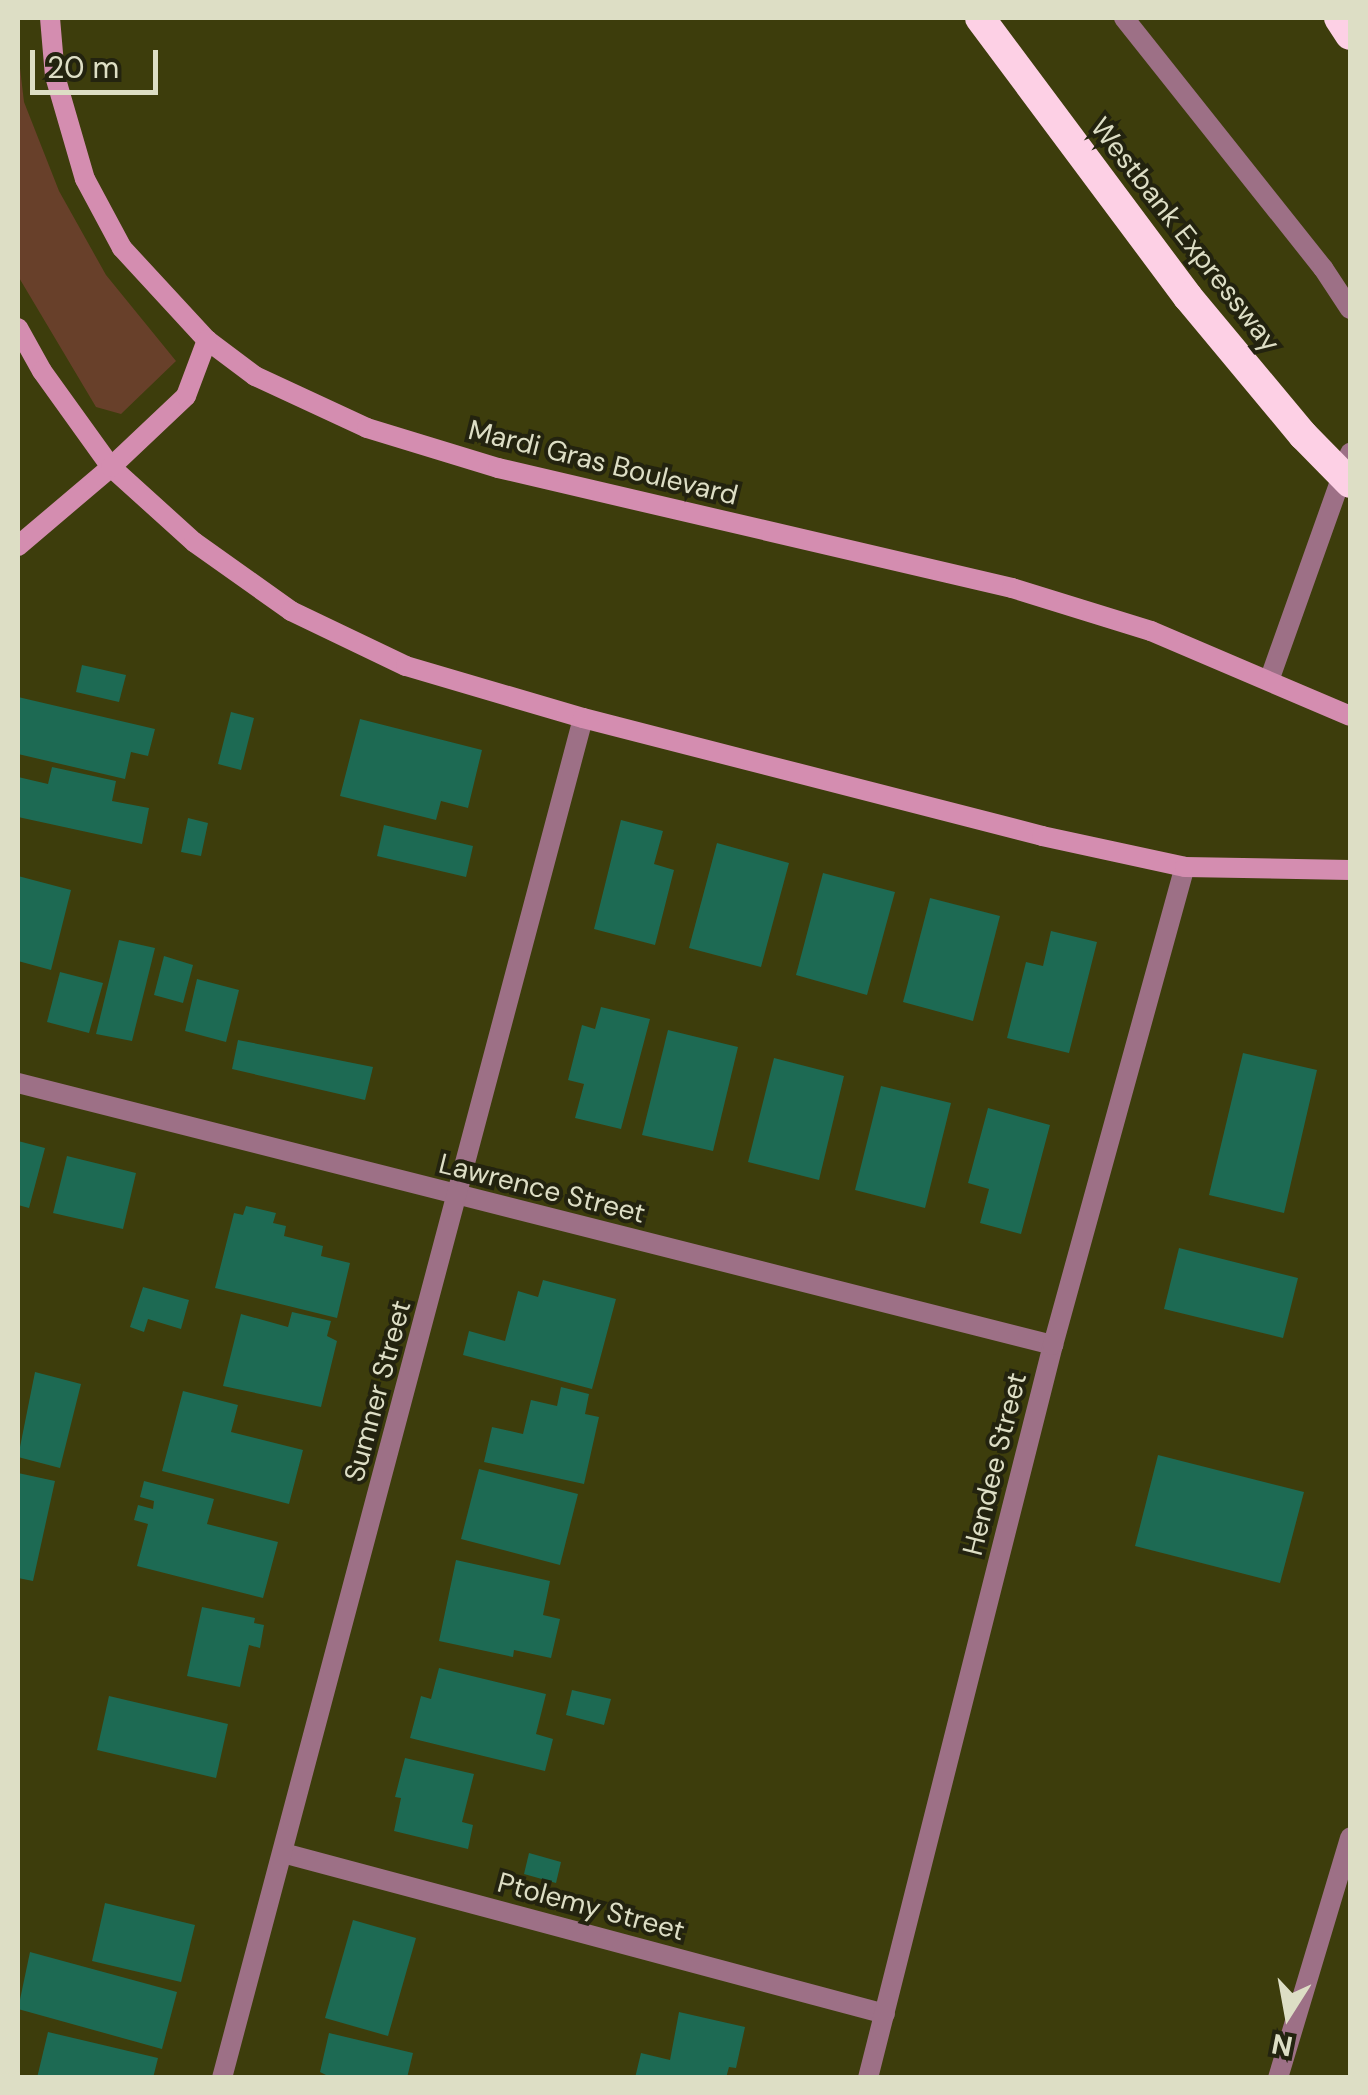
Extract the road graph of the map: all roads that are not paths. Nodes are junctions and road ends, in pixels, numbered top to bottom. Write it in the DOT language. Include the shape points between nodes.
graph roads {
  1 [pos="50,18"];
  2 [pos="980,18"];
  3 [pos="1124,18"];
  4 [pos="1339,18"];
  5 [pos="1350,35"];
  6 [pos="1350,309"];
  7 [pos="18,328"];
  8 [pos="207,340"];
  9 [pos="1350,453"];
  10 [pos="111,467"];
  11 [pos="1350,484"];
  12 [pos="18,546"];
  13 [pos="1270,678"];
  14 [pos="1350,716"];
  15 [pos="582,718"];
  16 [pos="1185,867"];
  17 [pos="1350,870"];
  18 [pos="18,1083"];
  19 [pos="459,1197"];
  20 [pos="1053,1345"];
  21 [pos="1350,1838"];
  22 [pos="282,1853"];
  23 [pos="884,2014"];
  24 [pos="222,2078"];
  25 [pos="868,2078"];
  26 [pos="1278,2078"];
  1 -- 8 [label="street, Mardi Gras Boulevard" via="55,76 85,179 122,248"];
  2 -- 11 [label="highway, Westbank Expressway, bridge" via="1188,297"];
  3 -- 6 [label="street"];
  4 -- 5 [label="highway"];
  7 -- 10 [label="street"];
  8 -- 10 [label="street" via="186,396"];
  8 -- 13 [label="street, Mardi Gras Boulevard" via="255,376 367,428 649,506 1012,588 1151,631"];
  9 -- 13 [label="street"];
  10 -- 12 [label="street"];
  10 -- 15 [label="street" via="194,542 292,611 406,666"];
  13 -- 14 [label="street, Mardi Gras Boulevard"];
  15 -- 16 [label="street"];
  15 -- 19 [label="street, Sumner Street"];
  16 -- 17 [label="street"];
  16 -- 20 [label="street, Hendee Street"];
  18 -- 19 [label="street, Lawrence Street"];
  19 -- 20 [label="street, Lawrence Street"];
  19 -- 22 [label="street, Sumner Street"];
  20 -- 23 [label="street, Hendee Street"];
  21 -- 26 [label="street"];
  22 -- 23 [label="street, Ptolemy Street"];
  22 -- 24 [label="street, Sumner Street"];
  23 -- 25 [label="street, Hendee Street"];
}
